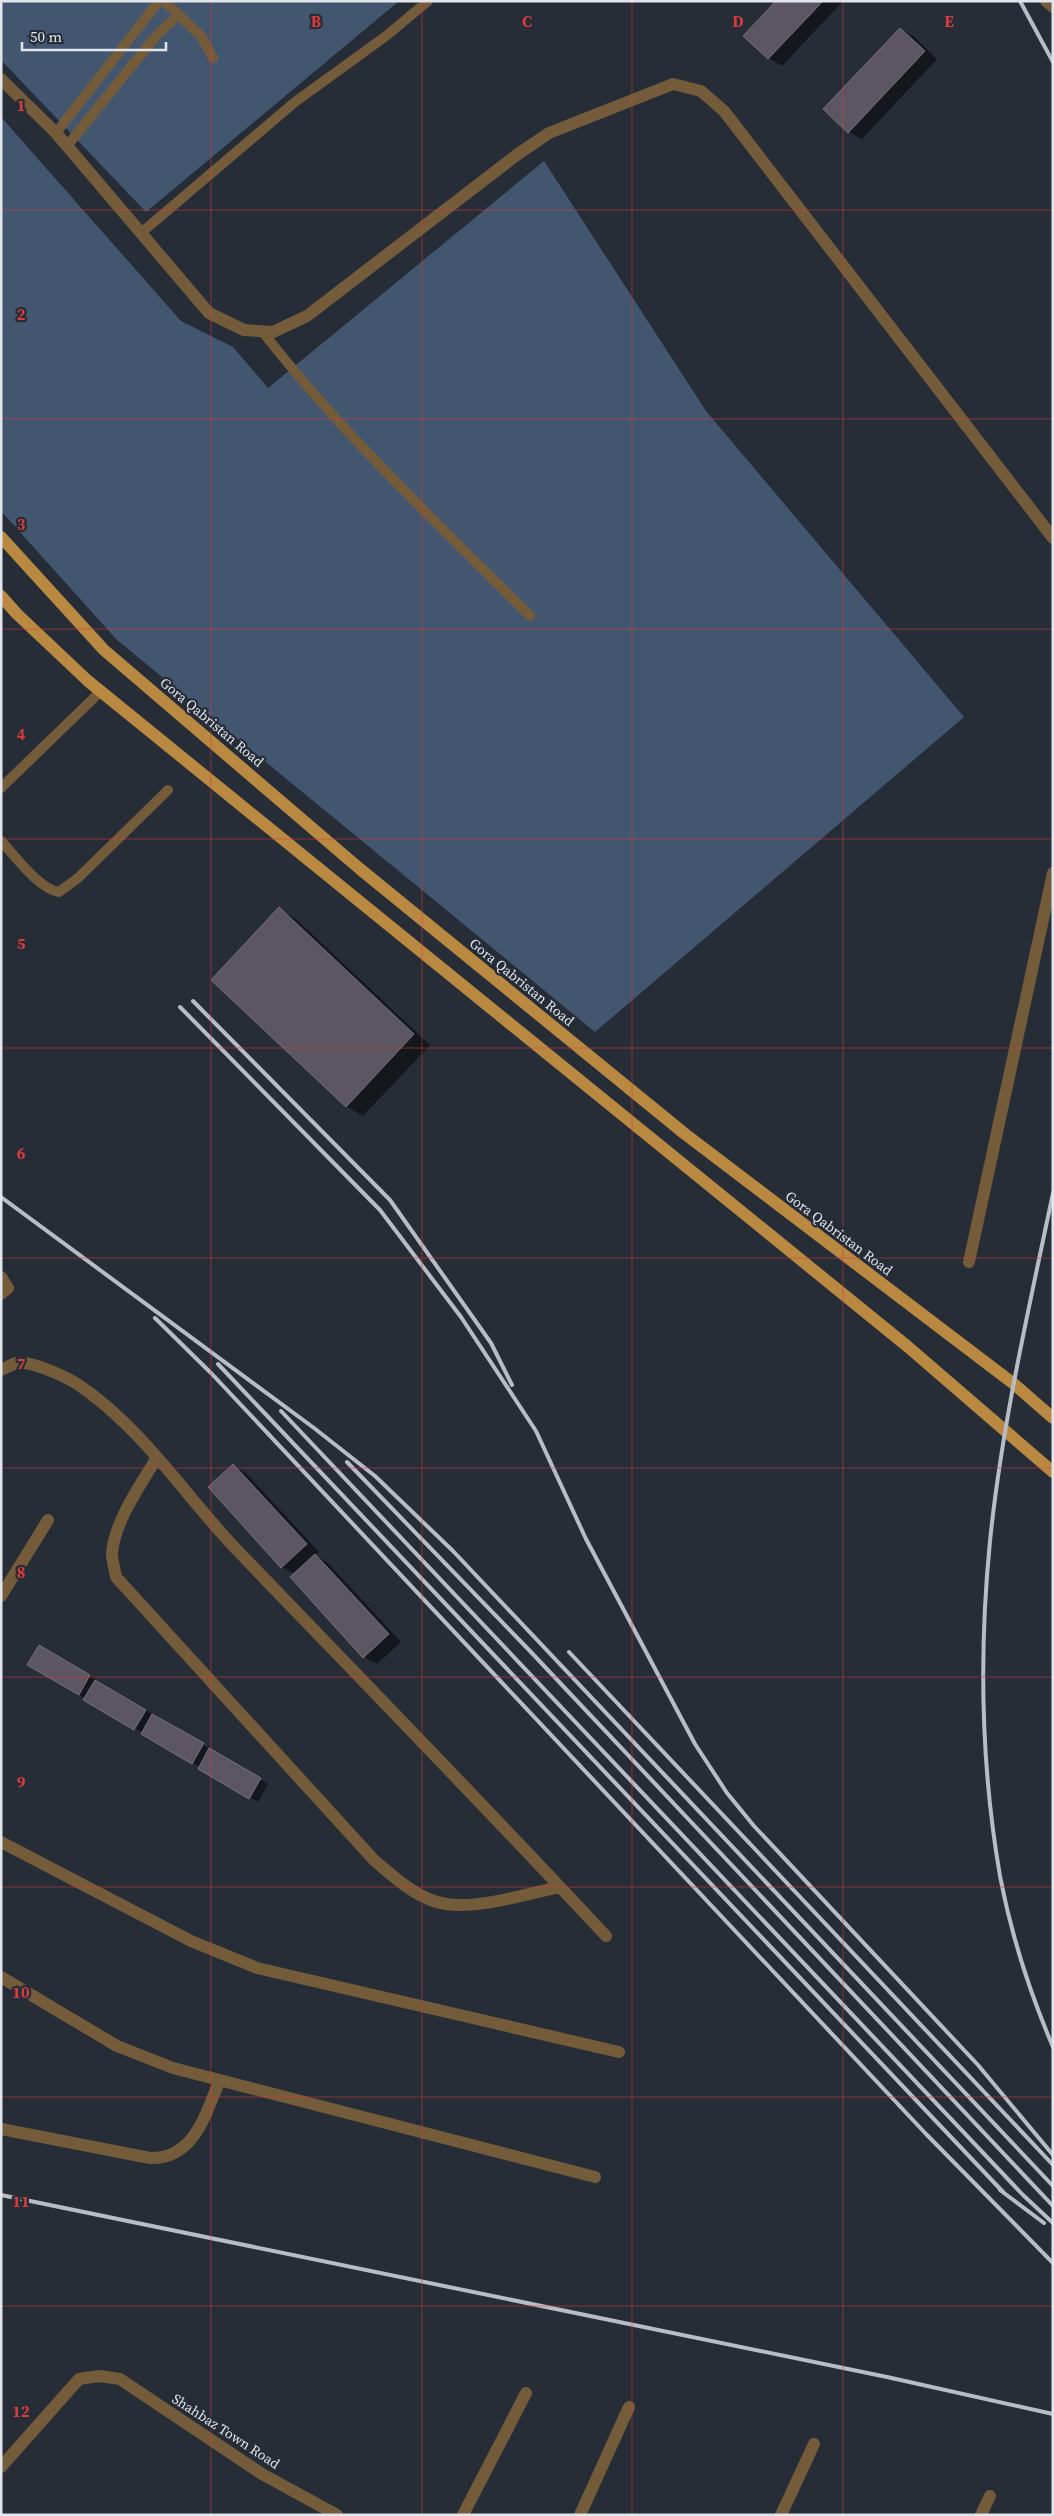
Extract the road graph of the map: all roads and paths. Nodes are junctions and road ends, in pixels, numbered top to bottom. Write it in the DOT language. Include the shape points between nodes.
graph roads {
  1 [pos="428,1"];
  2 [pos="1046,1"];
  3 [pos="166,2"];
  4 [pos="1053,7"];
  5 [pos="179,14"];
  6 [pos="213,58"];
  7 [pos="1,79"];
  8 [pos="56,133"];
  9 [pos="67,146"];
  10 [pos="141,233"];
  11 [pos="262,331"];
  12 [pos="1,536"];
  13 [pos="1053,538"];
  14 [pos="1,596"];
  15 [pos="530,616"];
  16 [pos="101,691"];
  17 [pos="1,788"];
  18 [pos="168,790"];
  19 [pos="1,841"];
  20 [pos="1053,874"];
  21 [pos="969,1262"];
  22 [pos="1,1277"];
  23 [pos="1,1294"];
  24 [pos="1,1370"];
  25 [pos="1053,1418"];
  26 [pos="156,1459"];
  27 [pos="1053,1472"];
  28 [pos="48,1520"];
  29 [pos="1,1596"];
  30 [pos="1,1842"];
  31 [pos="560,1887"];
  32 [pos="606,1936"];
  33 [pos="1,1977"];
  34 [pos="619,2052"];
  35 [pos="220,2080"];
  36 [pos="1,2129"];
  37 [pos="595,2177"];
  38 [pos="526,2393"];
  39 [pos="628,2407"];
  40 [pos="814,2444"];
  41 [pos="1,2467"];
  42 [pos="990,2496"];
  43 [pos="337,2515"];
  44 [pos="463,2515"];
  45 [pos="580,2515"];
  46 [pos="781,2515"];
  47 [pos="981,2515"];
  1 -- 10 [label="lane" via="295,102"];
  2 -- 4 [label="street"];
  3 -- 5 [label="lane"];
  3 -- 8 [label="lane"];
  5 -- 6 [label="lane" via="201,36"];
  5 -- 9 [label="lane" via="156,36"];
  7 -- 8 [label="street"];
  8 -- 9 [label="street"];
  9 -- 10 [label="street"];
  10 -- 11 [label="street" via="209,312 244,330"];
  11 -- 13 [label="street" via="272,332 307,316 550,133 673,84 701,91 724,111"];
  11 -- 15 [label="lane" via="344,430"];
  12 -- 25 [label="main road, Gora Qabristan Road" via="104,650 360,869 685,1134 1014,1384"];
  14 -- 16 [label="main road" via="16,614"];
  16 -- 17 [label="lane"];
  16 -- 27 [label="main road" via="907,1346"];
  18 -- 19 [label="lane" via="78,878 59,892 52,891 33,876"];
  20 -- 21 [label="street"];
  22 -- 23 [label="street" via="8,1288"];
  24 -- 26 [label="street" via="17,1362 63,1376 111,1410"];
  26 -- 31 [label="street" via="211,1522"];
  26 -- 31 [label="street" via="129,1504 117,1534 112,1555 116,1577 374,1860 406,1886 444,1904 468,1905"];
  28 -- 29 [label="street"];
  30 -- 34 [label="street" via="191,1941 257,1968"];
  31 -- 32 [label="street"];
  33 -- 35 [label="street" via="117,2046 173,2068"];
  35 -- 36 [label="street" via="195,2135 180,2151 164,2158"];
  35 -- 37 [label="street"];
  38 -- 44 [label="street"];
  39 -- 45 [label="street"];
  40 -- 46 [label="street"];
  41 -- 43 [label="street, Shahbaz Town Road" via="79,2378 99,2376 120,2379 262,2474"];
  42 -- 47 [label="street"];
}
